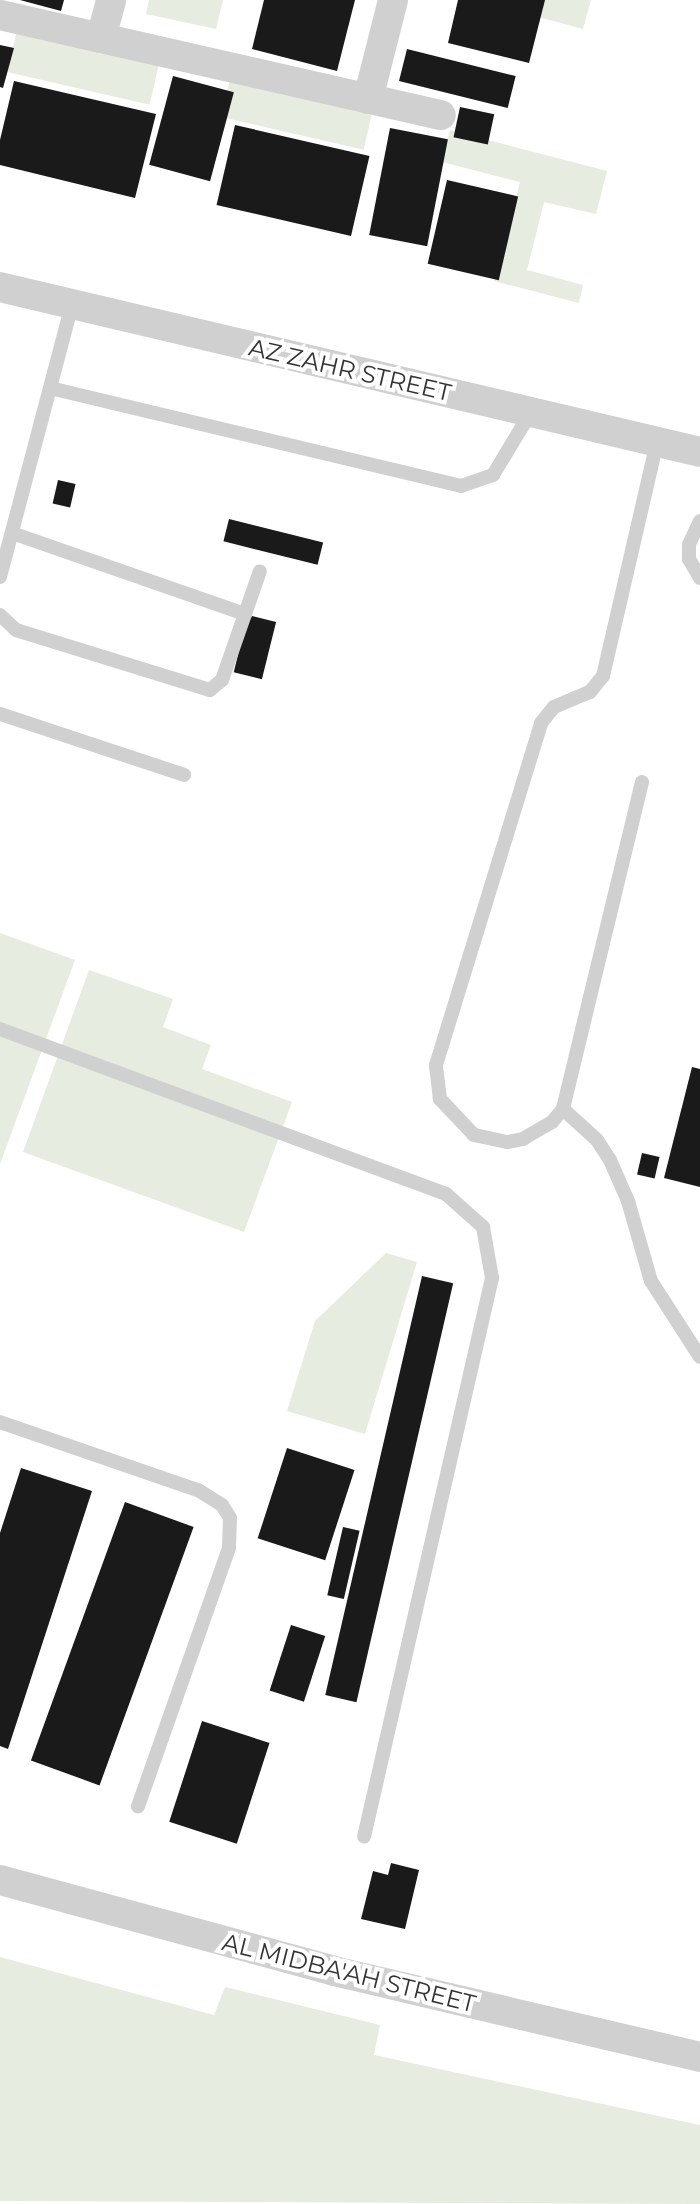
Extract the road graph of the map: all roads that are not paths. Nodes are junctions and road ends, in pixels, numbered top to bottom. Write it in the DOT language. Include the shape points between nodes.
graph roads {
  1 [pos="111,0"];
  2 [pos="393,0"];
  3 [pos="0,15"];
  4 [pos="101,38"];
  5 [pos="368,99"];
  6 [pos="441,115"];
  7 [pos="0,287"];
  8 [pos="72,304"];
  9 [pos="50,388"];
  10 [pos="531,412"];
  11 [pos="657,442"];
  12 [pos="700,452"];
  13 [pos="700,521"];
  14 [pos="12,533"];
  15 [pos="260,571"];
  16 [pos="0,577"];
  17 [pos="700,578"];
  18 [pos="245,614"];
  19 [pos="0,615"];
  20 [pos="0,714"];
  21 [pos="184,775"];
  22 [pos="642,782"];
  23 [pos="0,1029"];
  24 [pos="563,1109"];
  25 [pos="700,1357"];
  26 [pos="0,1422"];
  27 [pos="138,1806"];
  28 [pos="364,1837"];
  29 [pos="0,1880"];
  30 [pos="700,2057"];
  1 -- 4 [label="street"];
  2 -- 5 [label="street"];
  3 -- 4 [label="street"];
  4 -- 5 [label="street"];
  5 -- 6 [label="street"];
  7 -- 8 [label="street, AZ ZAHR STREET"];
  8 -- 9 [label="lane"];
  8 -- 10 [label="street, AZ ZAHR STREET"];
  9 -- 10 [label="lane" via="461,486 493,475"];
  9 -- 14 [label="lane"];
  10 -- 11 [label="street, AZ ZAHR STREET"];
  11 -- 12 [label="street, AZ ZAHR STREET"];
  11 -- 24 [label="lane" via="603,676 590,692 554,707 541,723 436,1065 440,1099 474,1135 507,1142 523,1139"];
  13 -- 17 [label="lane" via="689,545 689,559"];
  14 -- 16 [label="lane"];
  14 -- 18 [label="lane"];
  15 -- 18 [label="lane"];
  18 -- 19 [label="lane" via="222,680 210,690 16,630"];
  20 -- 21 [label="lane"];
  22 -- 24 [label="lane"];
  23 -- 28 [label="lane" via="446,1194 483,1227 493,1260 492,1278"];
  24 -- 25 [label="lane" via="610,1160 651,1281"];
  26 -- 27 [label="lane" via="211,1495 230,1518 229,1548"];
  29 -- 30 [label="street, AL MIDBA'AH STREET" via="334,1971"];
}
